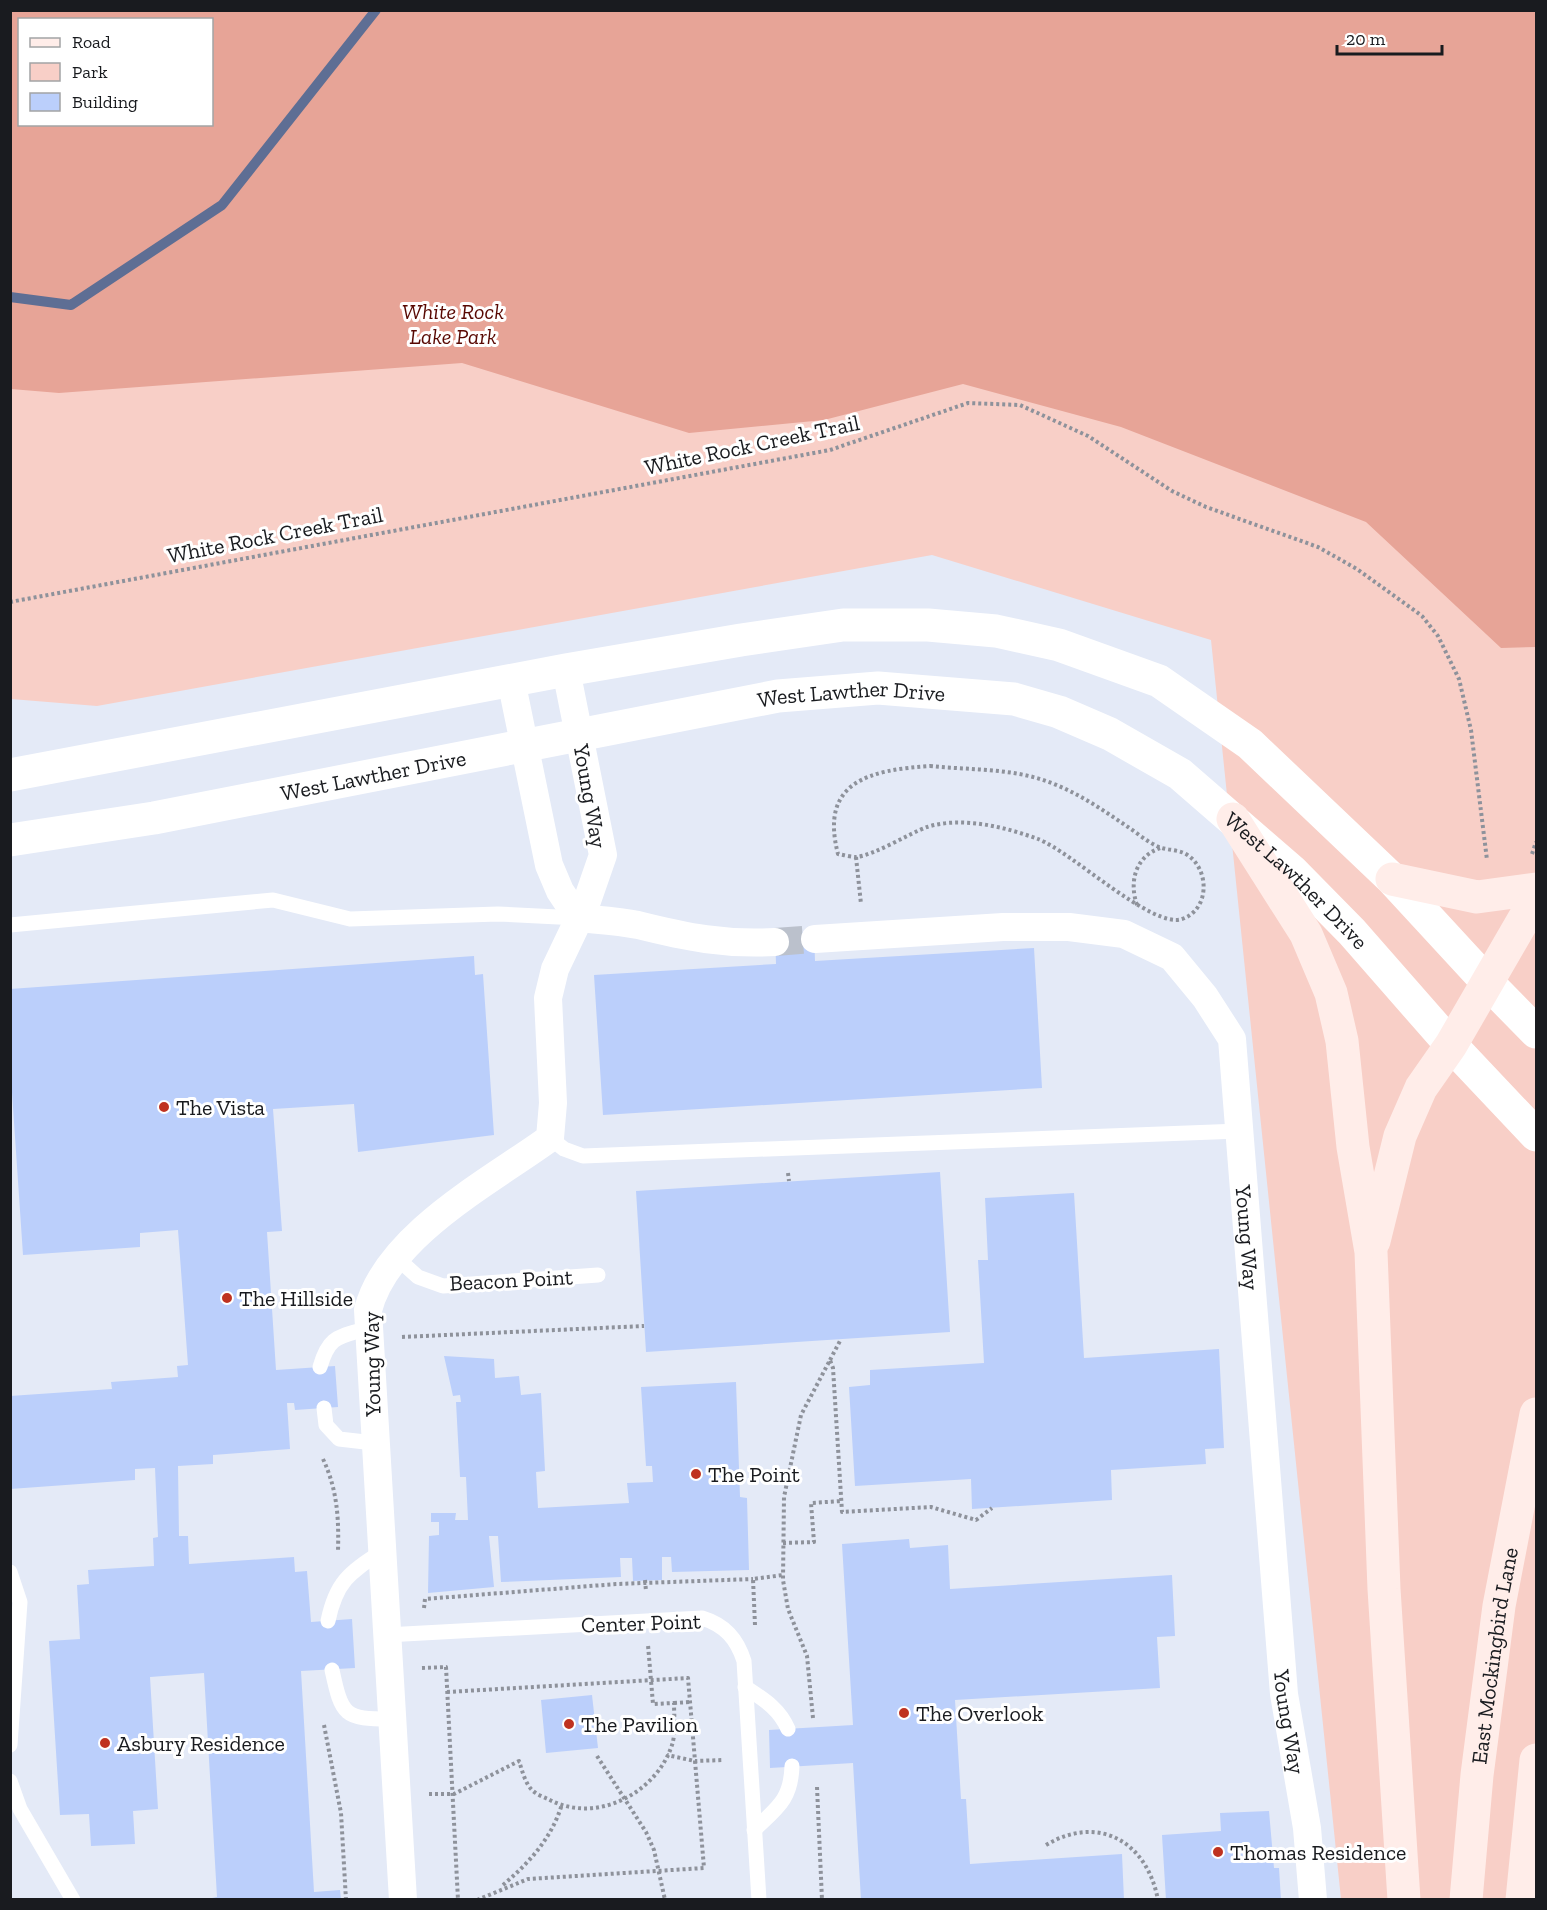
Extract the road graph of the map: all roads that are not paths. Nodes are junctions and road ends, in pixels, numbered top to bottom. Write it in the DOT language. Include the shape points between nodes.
graph roads {
  1 [pos="566,670"];
  2 [pos="511,680"];
  3 [pos="579,735"];
  4 [pos="524,747"];
  5 [pos="10,775"];
  6 [pos="1233,819"];
  7 [pos="10,840"];
  8 [pos="1392,879"];
  9 [pos="1536,889"];
  10 [pos="1536,898"];
  11 [pos="578,918"];
  12 [pos="10,925"];
  13 [pos="815,939"];
  14 [pos="775,942"];
  15 [pos="1486,982"];
  16 [pos="1536,1032"];
  17 [pos="1451,1045"];
  18 [pos="1240,1131"];
  19 [pos="1536,1135"];
  20 [pos="550,1138"];
  21 [pos="1371,1252"];
  22 [pos="397,1258"];
  23 [pos="598,1275"];
  24 [pos="369,1334"];
  25 [pos="320,1367"];
  26 [pos="324,1409"];
  27 [pos="1536,1414"];
  28 [pos="374,1443"];
  29 [pos="381,1552"];
  30 [pos="10,1572"];
  31 [pos="328,1621"];
  32 [pos="386,1635"];
  33 [pos="332,1670"];
  34 [pos="745,1687"];
  35 [pos="391,1719"];
  36 [pos="788,1729"];
  37 [pos="10,1745"];
  38 [pos="1536,1760"];
  39 [pos="792,1766"];
  40 [pos="10,1781"];
  41 [pos="754,1830"];
  42 [pos="73,1899"];
  43 [pos="403,1899"];
  44 [pos="759,1899"];
  45 [pos="1313,1899"];
  46 [pos="1404,1899"];
  47 [pos="1466,1899"];
  48 [pos="1522,1899"];
  1 -- 2 [label="street"];
  1 -- 3 [label="street, Young Way"];
  1 -- 8 [label="street" via="843,625 928,625 996,631 1059,645 1159,681 1250,744"];
  2 -- 4 [label="street"];
  2 -- 5 [label="street"];
  3 -- 4 [label="street, West Lawther Drive"];
  3 -- 6 [label="street, West Lawther Drive" via="778,696 878,688 1014,699 1059,712 1110,734 1180,774"];
  3 -- 11 [label="street, Young Way" via="603,855 596,881"];
  4 -- 7 [label="street, West Lawther Drive" via="154,818"];
  4 -- 11 [label="street" via="549,865"];
  6 -- 17 [label="street, West Lawther Drive" via="1352,932"];
  6 -- 21 [label="main road" via="1306,934 1331,993 1342,1041 1353,1147"];
  8 -- 9 [label="main road" via="1478,897"];
  8 -- 15 [label="street"];
  10 -- 15 [label="main road"];
  11 -- 12 [label="lane" via="498,915 350,920 273,900"];
  11 -- 14 [label="street" via="637,925 690,938 741,944"];
  11 -- 20 [label="street, Young Way" via="555,969 548,998 554,1103"];
  13 -- 18 [label="street, Young Way" via="1004,927 1069,927 1124,934 1172,957 1205,997 1232,1039"];
  15 -- 16 [label="street"];
  15 -- 17 [label="main road"];
  17 -- 19 [label="street, West Lawther Drive"];
  17 -- 21 [label="main road" via="1421,1088 1400,1136"];
  18 -- 20 [label="lane" via="583,1156"];
  18 -- 45 [label="street, Young Way" via="1284,1694 1307,1828"];
  20 -- 22 [label="street, Young Way" via="431,1221"];
  21 -- 46 [label="main road" via="1384,1588"];
  22 -- 23 [label="lane, Beacon Point" via="418,1277 443,1286"];
  22 -- 24 [label="street, Young Way" via="372,1296"];
  24 -- 25 [label="lane" via="339,1337 325,1346"];
  24 -- 28 [label="street, Young Way"];
  26 -- 28 [label="lane" via="326,1425 339,1439"];
  27 -- 47 [label="main road, East Mockingbird Lane" via="1498,1606"];
  28 -- 29 [label="street, Young Way"];
  29 -- 31 [label="lane" via="340,1584"];
  29 -- 32 [label="street, Young Way"];
  30 -- 37 [label="lane" via="20,1602"];
  32 -- 34 [label="lane, Center Point" via="702,1618 722,1626 734,1639 744,1661"];
  32 -- 35 [label="street, Young Way"];
  33 -- 35 [label="lane" via="339,1698 351,1715 358,1719"];
  34 -- 36 [label="lane" via="774,1707"];
  34 -- 41 [label="lane, Center Point"];
  35 -- 43 [label="street, Young Way"];
  38 -- 48 [label="main road"];
  39 -- 41 [label="lane" via="791,1786 783,1802"];
  40 -- 42 [label="lane" via="20,1809"];
  41 -- 44 [label="lane, Center Point"];
}
